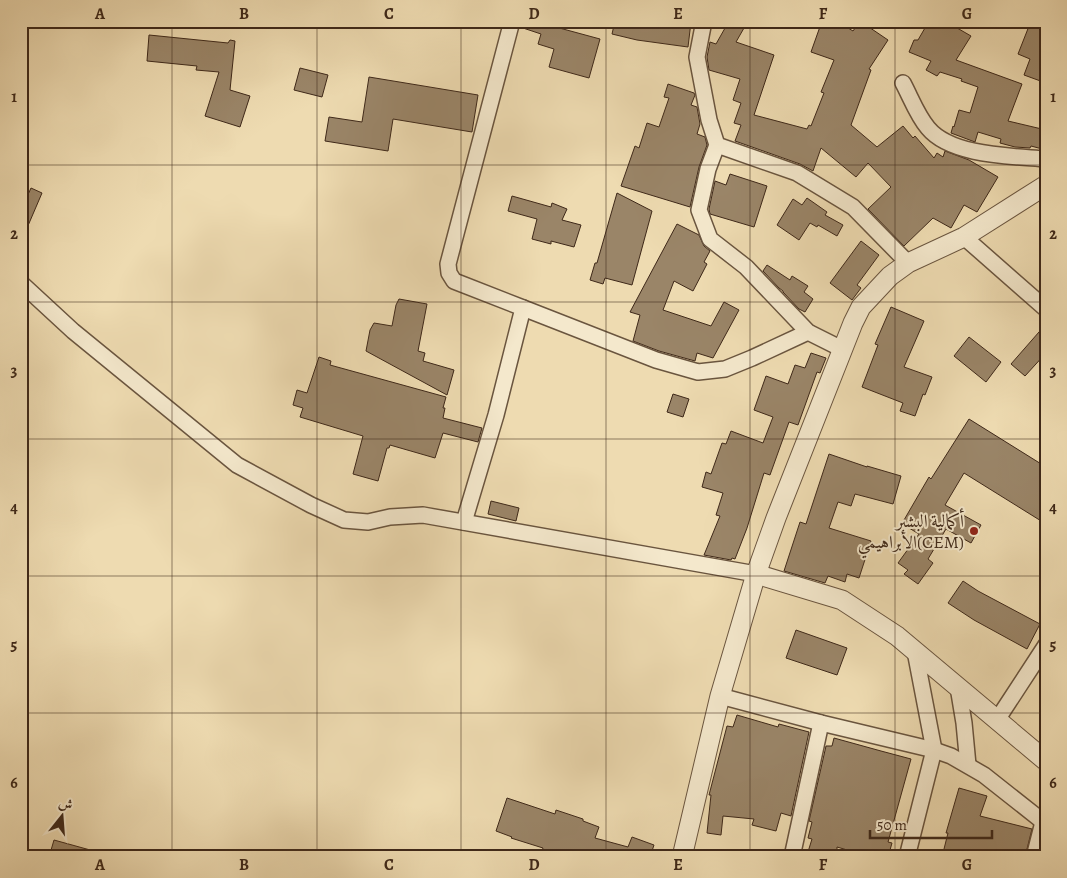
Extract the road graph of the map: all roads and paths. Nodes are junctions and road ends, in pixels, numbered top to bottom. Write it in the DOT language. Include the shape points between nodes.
graph roads {
  1 [pos="512,21"];
  2 [pos="704,21"];
  3 [pos="903,83"];
  4 [pos="717,145"];
  5 [pos="1046,160"];
  6 [pos="1046,185"];
  7 [pos="964,237"];
  8 [pos="908,263"];
  9 [pos="21,283"];
  10 [pos="523,308"];
  11 [pos="1046,309"];
  12 [pos="808,332"];
  13 [pos="842,349"];
  14 [pos="464,522"];
  15 [pos="756,574"];
  16 [pos="1046,645"];
  17 [pos="915,651"];
  18 [pos="958,687"];
  19 [pos="720,696"];
  20 [pos="997,720"];
  21 [pos="821,723"];
  22 [pos="934,750"];
  23 [pos="1046,761"];
  24 [pos="968,765"];
  25 [pos="1044,823"];
  26 [pos="682,857"];
  27 [pos="792,857"];
  28 [pos="907,857"];
  29 [pos="1034,857"];
  1 -- 10 [label="street" via="448,264 454,281"];
  2 -- 4 [label="street" via="697,57"];
  3 -- 5 [label="street" via="927,127 938,138 976,152"];
  4 -- 8 [label="street" via="797,172 854,207"];
  4 -- 12 [label="street" via="699,210 710,239 746,267"];
  6 -- 7 [label="street"];
  7 -- 8 [label="street"];
  7 -- 11 [label="street"];
  8 -- 13 [label="street" via="890,276 861,307"];
  9 -- 14 [label="street" via="73,332 237,465 344,520 368,522 423,515"];
  10 -- 12 [label="street" via="656,360 698,372 725,369"];
  10 -- 14 [label="street"];
  12 -- 13 [label="street"];
  13 -- 15 [label="street"];
  14 -- 15 [label="street"];
  15 -- 17 [label="street" via="842,600"];
  15 -- 19 [label="street"];
  16 -- 20 [label="street"];
  17 -- 18 [label="street"];
  17 -- 22 [label="street"];
  18 -- 20 [label="street"];
  18 -- 24 [label="street"];
  19 -- 21 [label="street"];
  19 -- 26 [label="street"];
  20 -- 23 [label="street"];
  21 -- 22 [label="street"];
  21 -- 27 [label="street"];
  22 -- 24 [label="street"];
  22 -- 28 [label="street"];
  24 -- 25 [label="street"];
  25 -- 29 [label="street"];
}
